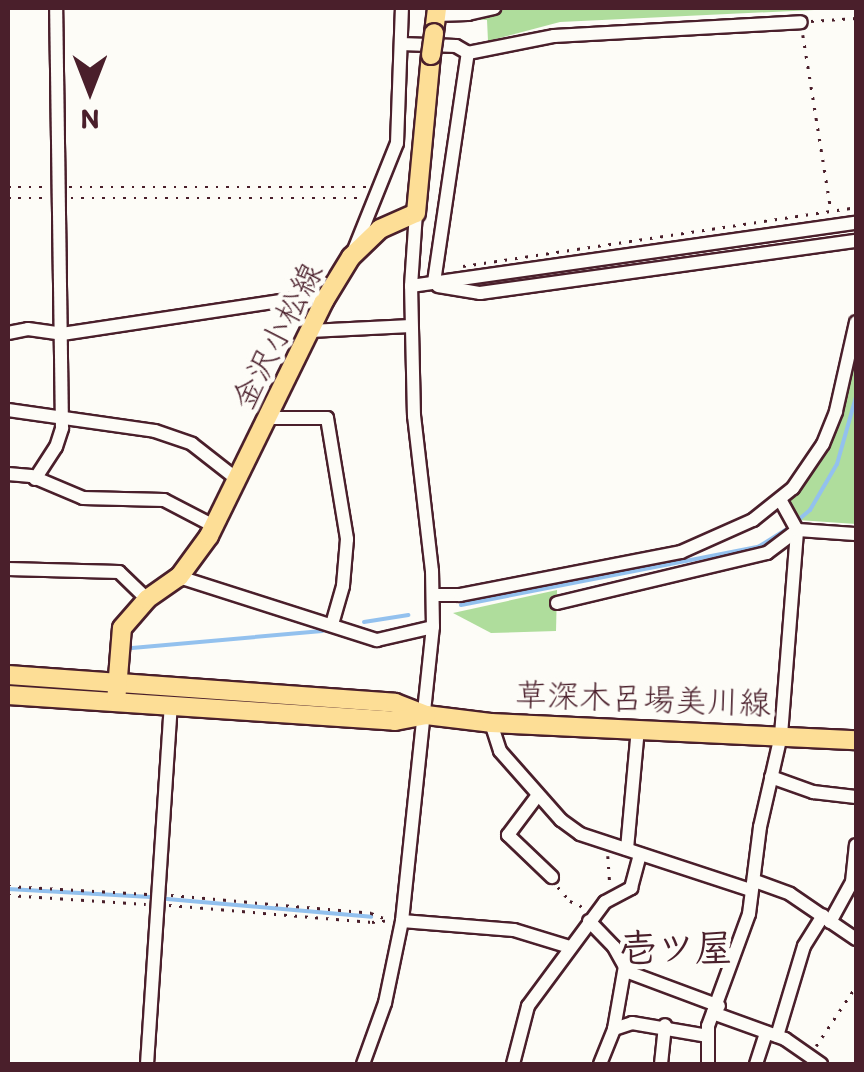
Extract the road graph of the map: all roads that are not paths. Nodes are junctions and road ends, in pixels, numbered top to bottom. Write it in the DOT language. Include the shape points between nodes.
graph roads {
  1 [pos="56,8"];
  2 [pos="402,8"];
  3 [pos="494,8"];
  4 [pos="468,11"];
  5 [pos="434,17"];
  6 [pos="801,22"];
  7 [pos="401,44"];
  8 [pos="468,53"];
  9 [pos="416,213"];
  10 [pos="856,223"];
  11 [pos="856,241"];
  12 [pos="351,257"];
  13 [pos="432,283"];
  14 [pos="411,286"];
  15 [pos="324,302"];
  16 [pos="856,322"];
  17 [pos="411,326"];
  18 [pos="310,331"];
  19 [pos="8,332"];
  20 [pos="62,334"];
  21 [pos="8,410"];
  22 [pos="269,418"];
  23 [pos="61,421"];
  24 [pos="8,474"];
  25 [pos="35,478"];
  26 [pos="238,480"];
  27 [pos="780,499"];
  28 [pos="214,526"];
  29 [pos="797,530"];
  30 [pos="856,534"];
  31 [pos="8,569"];
  32 [pos="179,578"];
  33 [pos="433,596"];
  34 [pos="147,598"];
  35 [pos="557,603"];
  36 [pos="332,624"];
  37 [pos="433,626"];
  38 [pos="8,676"];
  39 [pos="116,680"];
  40 [pos="8,696"];
  41 [pos="116,702"];
  42 [pos="172,706"];
  43 [pos="426,715"];
  44 [pos="491,722"];
  45 [pos="638,729"];
  46 [pos="781,735"];
  47 [pos="856,740"];
  48 [pos="771,777"];
  49 [pos="538,795"];
  50 [pos="856,797"];
  51 [pos="856,845"];
  52 [pos="633,852"];
  53 [pos="552,877"];
  54 [pos="753,885"];
  55 [pos="592,917"];
  56 [pos="826,919"];
  57 [pos="395,920"];
  58 [pos="856,939"];
  59 [pos="570,947"];
  60 [pos="625,966"];
  61 [pos="716,1009"];
  62 [pos="665,1025"];
  63 [pos="614,1030"];
  64 [pos="772,1034"];
  65 [pos="708,1036"];
  66 [pos="816,1060"];
  67 [pos="147,1064"];
  68 [pos="363,1064"];
  69 [pos="513,1064"];
  70 [pos="600,1064"];
  71 [pos="661,1064"];
  72 [pos="708,1064"];
  73 [pos="756,1064"];
  1 -- 20 [label="street"];
  2 -- 7 [label="street"];
  3 -- 4 [label="street"];
  4 -- 5 [label="street"];
  5 -- 9 [label="main road, bridge"];
  6 -- 8 [label="street" via="554,36"];
  7 -- 8 [label="street" via="456,46"];
  7 -- 12 [label="street" via="397,144"];
  8 -- 13 [label="street"];
  9 -- 12 [label="main road, 金沢小松線" via="380,229"];
  9 -- 14 [label="street"];
  10 -- 13 [label="street"];
  11 -- 13 [label="street" via="480,293"];
  12 -- 15 [label="main road, 金沢小松線"];
  13 -- 14 [label="street"];
  14 -- 17 [label="street"];
  15 -- 18 [label="main road, 金沢小松線"];
  15 -- 20 [label="street" via="312,296"];
  16 -- 27 [label="street" via="822,444"];
  17 -- 18 [label="street"];
  17 -- 33 [label="street"];
  18 -- 22 [label="main road, 金沢小松線"];
  19 -- 20 [label="street"];
  20 -- 23 [label="street"];
  21 -- 23 [label="street"];
  22 -- 26 [label="main road, 金沢小松線"];
  22 -- 36 [label="street" via="327,418 346,538 344,586"];
  23 -- 25 [label="street" via="56,446"];
  23 -- 26 [label="street" via="155,431 192,444"];
  24 -- 25 [label="street"];
  25 -- 28 [label="street" via="84,498 164,500"];
  26 -- 28 [label="main road, 金沢小松線"];
  27 -- 29 [label="street"];
  27 -- 33 [label="street" via="728,534 681,552"];
  28 -- 32 [label="main road, 金沢小松線"];
  29 -- 30 [label="street"];
  29 -- 35 [label="street" via="767,553"];
  29 -- 46 [label="street"];
  31 -- 34 [label="street" via="119,572"];
  32 -- 34 [label="main road, 金沢小松線"];
  32 -- 36 [label="street"];
  33 -- 37 [label="street"];
  34 -- 39 [label="main road, 金沢小松線" via="122,628"];
  36 -- 37 [label="street" via="377,640"];
  37 -- 43 [label="street"];
  38 -- 39 [label="main road"];
  39 -- 41 [label="main road, 金沢小松線"];
  39 -- 43 [label="main road, 草深木呂場美川線" via="394,703"];
  40 -- 41 [label="main road"];
  41 -- 42 [label="main road, 草深木呂場美川線"];
  42 -- 43 [label="main road, 草深木呂場美川線" via="395,720"];
  42 -- 67 [label="street"];
  43 -- 44 [label="main road, 草深木呂場美川線"];
  43 -- 57 [label="street"];
  44 -- 45 [label="main road, 草深木呂場美川線"];
  44 -- 49 [label="street" via="500,751"];
  45 -- 46 [label="main road, 草深木呂場美川線"];
  45 -- 52 [label="street"];
  46 -- 47 [label="main road, 草深木呂場美川線"];
  46 -- 48 [label="street"];
  48 -- 50 [label="street"];
  48 -- 54 [label="street"];
  49 -- 52 [label="street" via="580,834"];
  49 -- 53 [label="street" via="508,835"];
  51 -- 56 [label="street" via="852,882"];
  52 -- 54 [label="street"];
  52 -- 55 [label="street" via="631,888"];
  54 -- 56 [label="street" via="790,894"];
  54 -- 61 [label="street"];
  55 -- 59 [label="street"];
  55 -- 60 [label="street"];
  56 -- 58 [label="street"];
  56 -- 64 [label="street" via="804,946"];
  57 -- 59 [label="street" via="514,930"];
  57 -- 68 [label="street" via="385,1004"];
  59 -- 69 [label="street" via="522,1019"];
  60 -- 61 [label="street"];
  60 -- 63 [label="street"];
  61 -- 64 [label="street"];
  61 -- 65 [label="street"];
  62 -- 63 [label="street" via="632,1022"];
  62 -- 65 [label="street"];
  62 -- 71 [label="street"];
  63 -- 70 [label="street"];
  64 -- 66 [label="street"];
  64 -- 73 [label="street"];
  65 -- 72 [label="street"];
}
